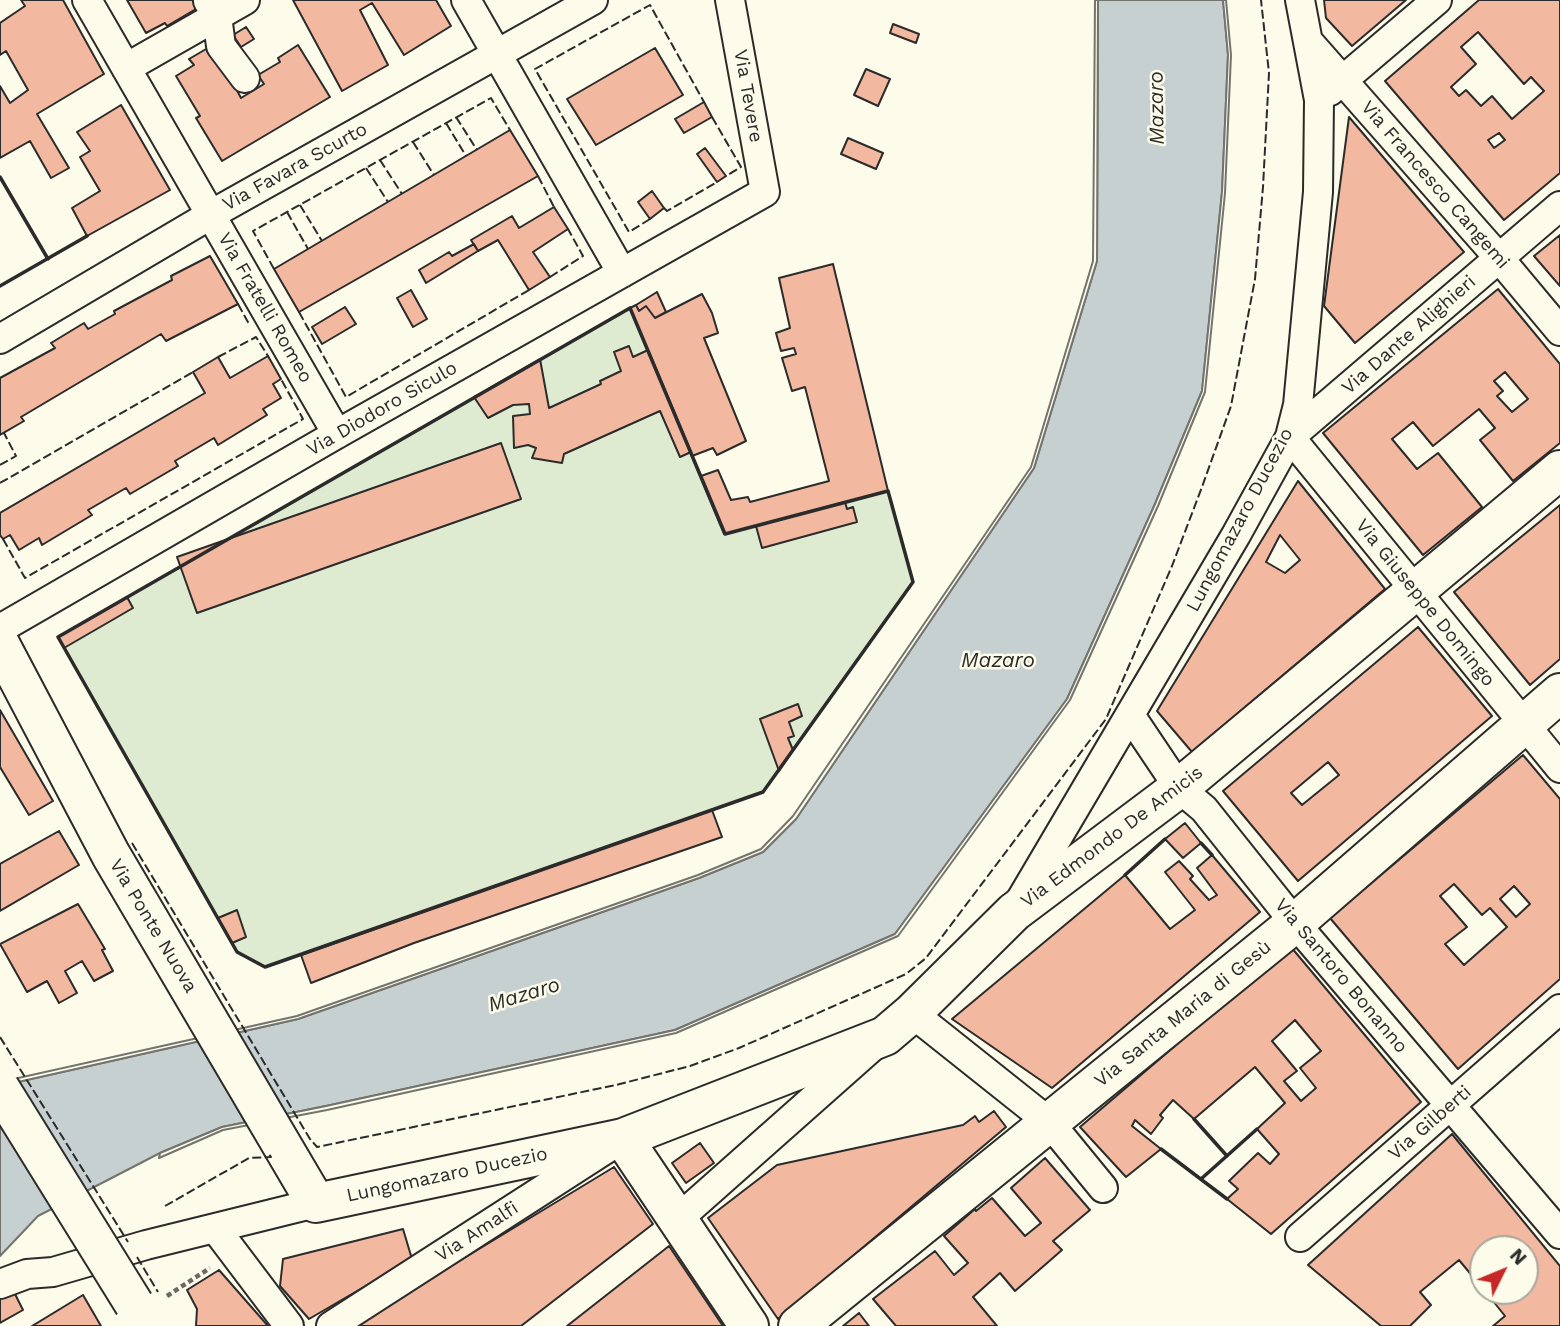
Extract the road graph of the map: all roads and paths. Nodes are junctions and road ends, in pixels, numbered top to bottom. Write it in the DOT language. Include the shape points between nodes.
graph roads {
  1 [pos="87,0"];
  2 [pos="245,0"];
  3 [pos="466,0"];
  4 [pos="593,0"];
  5 [pos="730,0"];
  6 [pos="1300,0"];
  7 [pos="1437,0"];
  8 [pos="212,8"];
  9 [pos="1308,41"];
  10 [pos="497,55"];
  11 [pos="127,68"];
  12 [pos="245,78"];
  13 [pos="1343,80"];
  14 [pos="1319,100"];
  15 [pos="765,192"];
  16 [pos="1560,206"];
  17 [pos="212,214"];
  18 [pos="1499,258"];
  19 [pos="622,273"];
  20 [pos="1560,331"];
  21 [pos="0,339"];
  22 [pos="337,434"];
  23 [pos="1290,437"];
  24 [pos="1560,470"];
  25 [pos="1415,591"];
  26 [pos="0,629"];
  27 [pos="0,644"];
  28 [pos="1560,692"];
  29 [pos="1130,715"];
  30 [pos="1524,723"];
  31 [pos="1560,768"];
  32 [pos="1179,788"];
  33 [pos="1014,912"];
  34 [pos="1295,923"];
  35 [pos="1560,1009"];
  36 [pos="898,1024"];
  37 [pos="0,1088"];
  38 [pos="1451,1105"];
  39 [pos="1049,1122"];
  40 [pos="623,1138"];
  41 [pos="1103,1188"];
  42 [pos="316,1203"];
  43 [pos="678,1219"];
  44 [pos="215,1228"];
  45 [pos="1560,1234"];
  46 [pos="1300,1237"];
  47 [pos="217,1263"];
  48 [pos="0,1284"];
  49 [pos="145,1310"];
  50 [pos="289,1326"];
  51 [pos="331,1326"];
  52 [pos="749,1326"];
  53 [pos="798,1326"];
  1 -- 11 [label="street, Via Fratelli Romeo"];
  2 -- 8 [label="street"];
  3 -- 10 [label="street"];
  4 -- 10 [label="street, Via Favara Scurto"];
  5 -- 15 [label="street, Via Tevere"];
  6 -- 9 [label="street, Lungomazaro Ducezio"];
  7 -- 13 [label="street"];
  8 -- 11 [label="street"];
  8 -- 12 [label="street" via="221,46"];
  9 -- 13 [label="street, Via Francesco Cangemi"];
  9 -- 14 [label="street, Lungomazaro Ducezio"];
  10 -- 17 [label="street, Via Favara Scurto"];
  10 -- 19 [label="street"];
  11 -- 17 [label="street, Via Fratelli Romeo"];
  13 -- 14 [label="street"];
  13 -- 18 [label="street, Via Francesco Cangemi"];
  14 -- 23 [label="street, Lungomazaro Ducezio" via="1318,192 1298,405"];
  15 -- 19 [label="street, Via Diodoro Siculo"];
  16 -- 18 [label="street, Via Dante Alighieri"];
  17 -- 21 [label="street, Via Favara Scurto"];
  17 -- 22 [label="street, Via Fratelli Romeo"];
  18 -- 20 [label="street, Via Francesco Cangemi"];
  18 -- 23 [label="street, Via Dante Alighieri"];
  19 -- 22 [label="street, Via Diodoro Siculo"];
  22 -- 26 [label="street, Via Diodoro Siculo"];
  23 -- 25 [label="street, Via Giuseppe Domingo"];
  23 -- 29 [label="street, Lungomazaro Ducezio"];
  24 -- 25 [label="street, Via Edmondo De Amicis"];
  25 -- 30 [label="street, Via Giuseppe Domingo"];
  25 -- 32 [label="street, Via Edmondo De Amicis"];
  27 -- 42 [label="street, Via Ponte Nuova" via="111,855"];
  28 -- 30 [label="street, Via Santa Maria di Gesù"];
  29 -- 32 [label="street, Via Santoro Bonanno"];
  29 -- 33 [label="street, Lungomazaro Ducezio"];
  30 -- 31 [label="street, Via Giuseppe Domingo"];
  30 -- 34 [label="street, Via Santa Maria di Gesù"];
  32 -- 33 [label="street, Via Edmondo De Amicis"];
  32 -- 34 [label="street, Via Santoro Bonanno" via="1204,809"];
  33 -- 36 [label="street, Via Edmondo De Amicis"];
  34 -- 38 [label="street, Via Santoro Bonanno"];
  34 -- 39 [label="street, Via Santa Maria di Gesù"];
  35 -- 38 [label="street, Via Gilberti"];
  36 -- 39 [label="street"];
  36 -- 40 [label="street, Lungomazaro Ducezio"];
  36 -- 43 [label="street, Via Edmondo De Amicis"];
  37 -- 49 [label="street, bridge"];
  38 -- 45 [label="street, Via Santoro Bonanno"];
  38 -- 46 [label="street, Via Gilberti"];
  39 -- 41 [label="street"];
  39 -- 53 [label="street, Via Santa Maria di Gesù"];
  40 -- 42 [label="street, Lungomazaro Ducezio"];
  40 -- 43 [label="street"];
  40 -- 51 [label="street, Via Amalfi"];
  42 -- 44 [label="street, Lungomazaro Ducezio"];
  43 -- 52 [label="street"];
  44 -- 48 [label="street, Lungomazaro Ducezio"];
  44 -- 50 [label="street"];
  47 -- 49 [label="path"];
}
